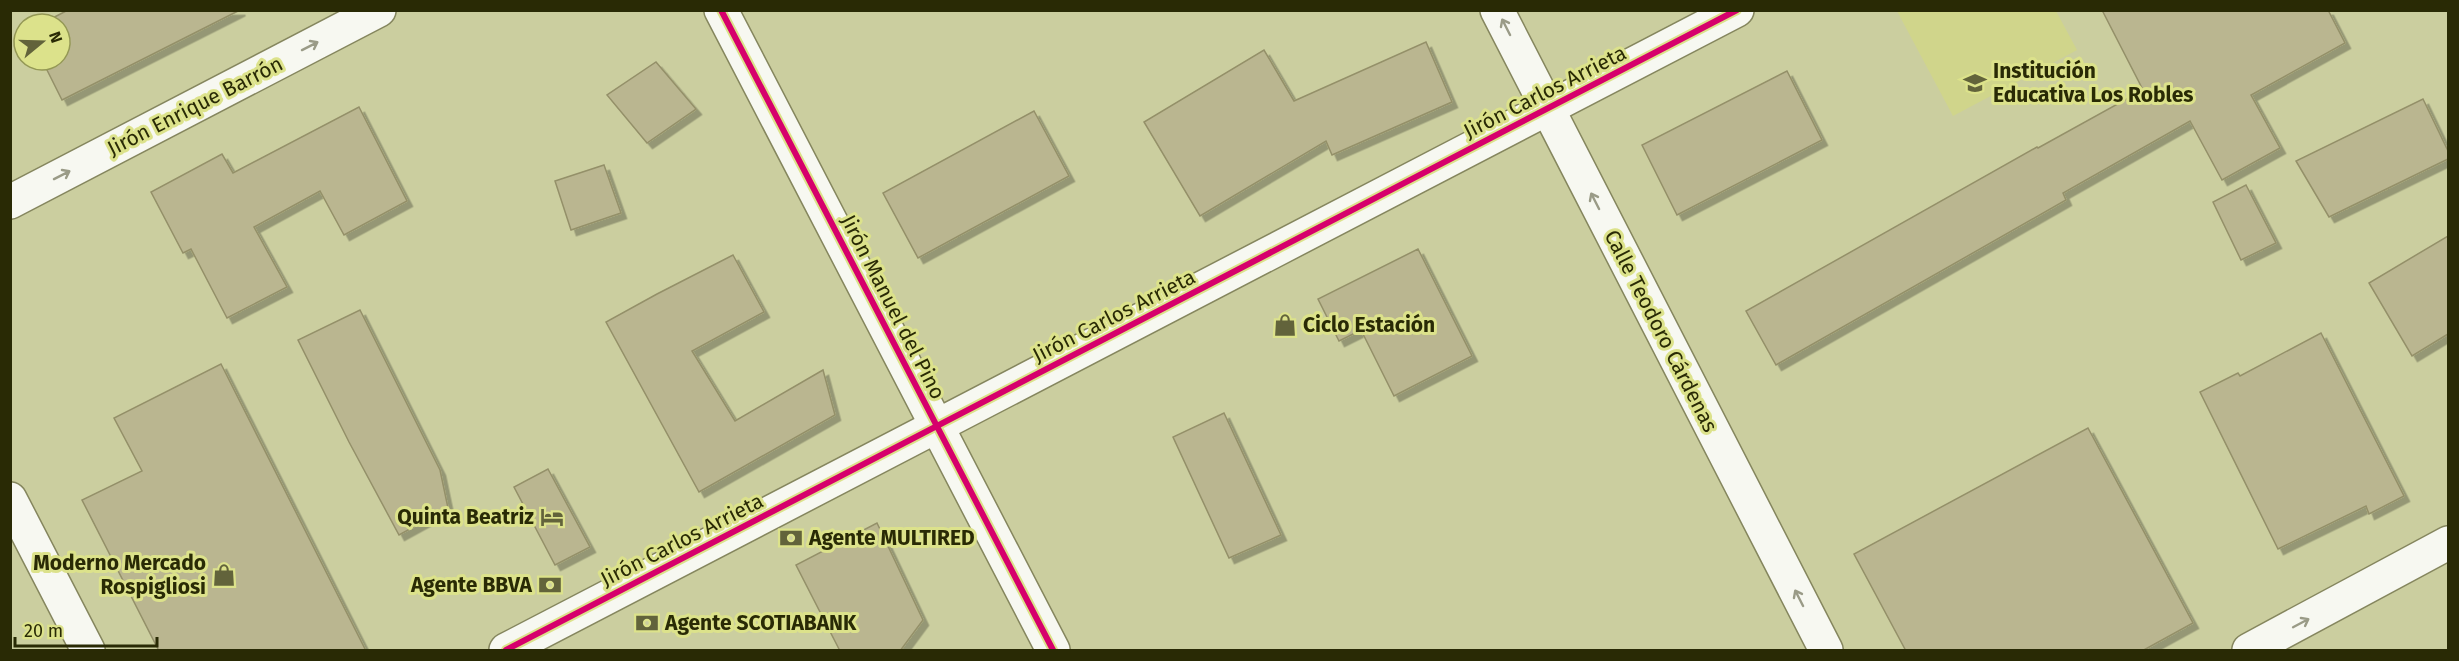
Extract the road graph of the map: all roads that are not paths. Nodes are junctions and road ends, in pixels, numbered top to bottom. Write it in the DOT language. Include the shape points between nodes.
graph roads {
  1 [pos="379,10"];
  2 [pos="721,10"];
  3 [pos="1497,10"];
  4 [pos="1737,10"];
  5 [pos="1548,109"];
  6 [pos="10,202"];
  7 [pos="937,426"];
  8 [pos="10,499"];
  9 [pos="2448,543"];
  10 [pos="22,547"];
  11 [pos="88,651"];
  12 [pos="506,651"];
  13 [pos="1053,651"];
  14 [pos="1826,651"];
  15 [pos="2249,651"];
  6 -- 1 [label="street, Jirón Enrique Barrón, one-way"];
  2 -- 7 [label="street, Jirón Manuel del Pino"];
  5 -- 3 [label="street, Calle Teodoro Cárdenas, one-way"];
  4 -- 5 [label="street, Jirón Carlos Arrieta"];
  5 -- 7 [label="street, Jirón Carlos Arrieta"];
  14 -- 5 [label="street, Calle Teodoro Cárdenas, one-way"];
  7 -- 12 [label="street, Jirón Carlos Arrieta"];
  7 -- 13 [label="street, Jirón Manuel del Pino"];
  8 -- 10 [label="street"];
  15 -- 9 [label="street, one-way"];
  10 -- 11 [label="street"];
}
